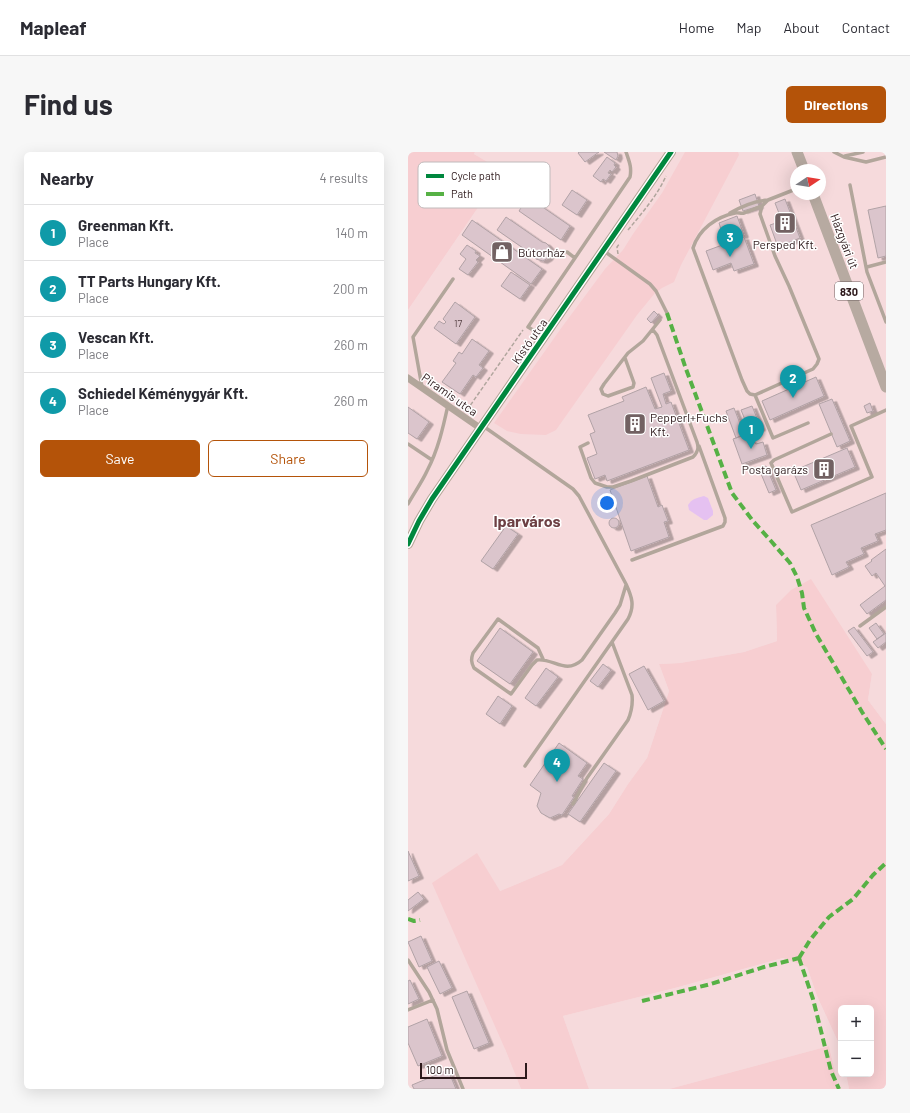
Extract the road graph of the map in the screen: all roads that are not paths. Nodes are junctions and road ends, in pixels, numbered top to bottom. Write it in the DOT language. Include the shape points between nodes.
graph roads {
  1 [pos="626,152"];
  2 [pos="671,152"];
  3 [pos="800,152"];
  4 [pos="834,152"];
  5 [pos="863,152"];
  6 [pos="844,157"];
  7 [pos="886,157"];
  8 [pos="803,164"];
  9 [pos="850,185"];
  10 [pos="790,191"];
  11 [pos="768,200"];
  12 [pos="815,200"];
  13 [pos="762,206"];
  14 [pos="719,219"];
  15 [pos="603,250"];
  16 [pos="567,252"];
  17 [pos="574,258"];
  18 [pos="886,262"];
  19 [pos="866,267"];
  20 [pos="453,279"];
  21 [pos="667,313"];
  22 [pos="660,320"];
  23 [pos="886,322"];
  24 [pos="653,330"];
  25 [pos="544,336"];
  26 [pos="625,358"];
  27 [pos="408,378"];
  28 [pos="886,387"];
  29 [pos="422,388"];
  30 [pos="755,395"];
  31 [pos="448,406"];
  32 [pos="886,410"];
  33 [pos="808,423"];
  34 [pos="851,426"];
  35 [pos="481,427"];
  36 [pos="846,428"];
  37 [pos="831,434"];
  38 [pos="697,442"];
  39 [pos="588,443"];
  40 [pos="408,444"];
  41 [pos="432,460"];
  42 [pos="408,493"];
  43 [pos="413,496"];
  44 [pos="408,504"];
  45 [pos="408,544"];
  46 [pos="632,560"];
  47 [pos="626,584"];
  48 [pos="886,607"];
  49 [pos="860,626"];
  50 [pos="612,642"];
  51 [pos="543,659"];
  52 [pos="525,766"];
  53 [pos="573,804"];
  54 [pos="408,960"];
  55 [pos="433,1000"];
  56 [pos="408,1010"];
  57 [pos="463,1089"];
  1 -- 17 [label="lane" via="631,165 630,176"];
  2 -- 15 [label="street, Kistó utca"];
  3 -- 8 [label="main road"];
  4 -- 6 [label="lane"];
  5 -- 6 [label="lane"];
  6 -- 7 [label="lane" via="866,162"];
  9 -- 19 [label="lane"];
  10 -- 11 [label="lane"];
  11 -- 13 [label="lane"];
  11 -- 14 [label="lane" via="741,207"];
  12 -- 28 [label="main road, Házgyári út / 830"];
  13 -- 14 [label="lane"];
  13 -- 30 [label="lane" via="760,214 775,256 790,286 819,359 813,369"];
  14 -- 30 [label="lane" via="709,224 693,248 746,391"];
  15 -- 21 [label="lane" via="650,284"];
  15 -- 25 [label="street, Kistó utca"];
  16 -- 17 [label="lane"];
  17 -- 25 [label="lane" via="528,327"];
  18 -- 19 [label="lane"];
  19 -- 23 [label="lane"];
  20 -- 29 [label="lane" via="413,337"];
  22 -- 24 [label="lane"];
  24 -- 26 [label="lane"];
  24 -- 38 [label="lane" via="658,335"];
  25 -- 35 [label="street, Kistó utca"];
  26 -- 26 [label="lane" via="604,384 601,389 603,394 608,396 633,387 634,383"];
  27 -- 29 [label="street, Piramis utca"];
  29 -- 31 [label="street, Piramis utca"];
  30 -- 33 [label="lane" via="773,438"];
  31 -- 35 [label="street, Piramis utca"];
  31 -- 41 [label="lane"];
  32 -- 34 [label="lane"];
  34 -- 36 [label="lane"];
  34 -- 37 [label="lane" via="872,477 792,512 771,463"];
  35 -- 45 [label="street, Kistó utca" via="432,499"];
  35 -- 47 [label="lane" via="573,489"];
  38 -- 39 [label="lane" via="697,453 693,457 613,487 595,483 591,478 580,446"];
  38 -- 46 [label="lane" via="725,518 723,526"];
  40 -- 41 [label="lane"];
  41 -- 43 [label="lane"];
  42 -- 43 [label="lane"];
  43 -- 44 [label="lane"];
  47 -- 50 [label="lane" via="631,596 632,613"];
  47 -- 51 [label="lane" via="620,605 582,660 567,667"];
  48 -- 49 [label="lane"];
  50 -- 52 [label="lane"];
  50 -- 53 [label="lane" via="632,695 632,712 587,778"];
  51 -- 51 [label="lane" via="532,665 512,694 471,664 473,653 498,619 538,648"];
  54 -- 55 [label="lane"];
  55 -- 56 [label="lane"];
  55 -- 57 [label="lane" via="441,1021 446,1050"];
}
